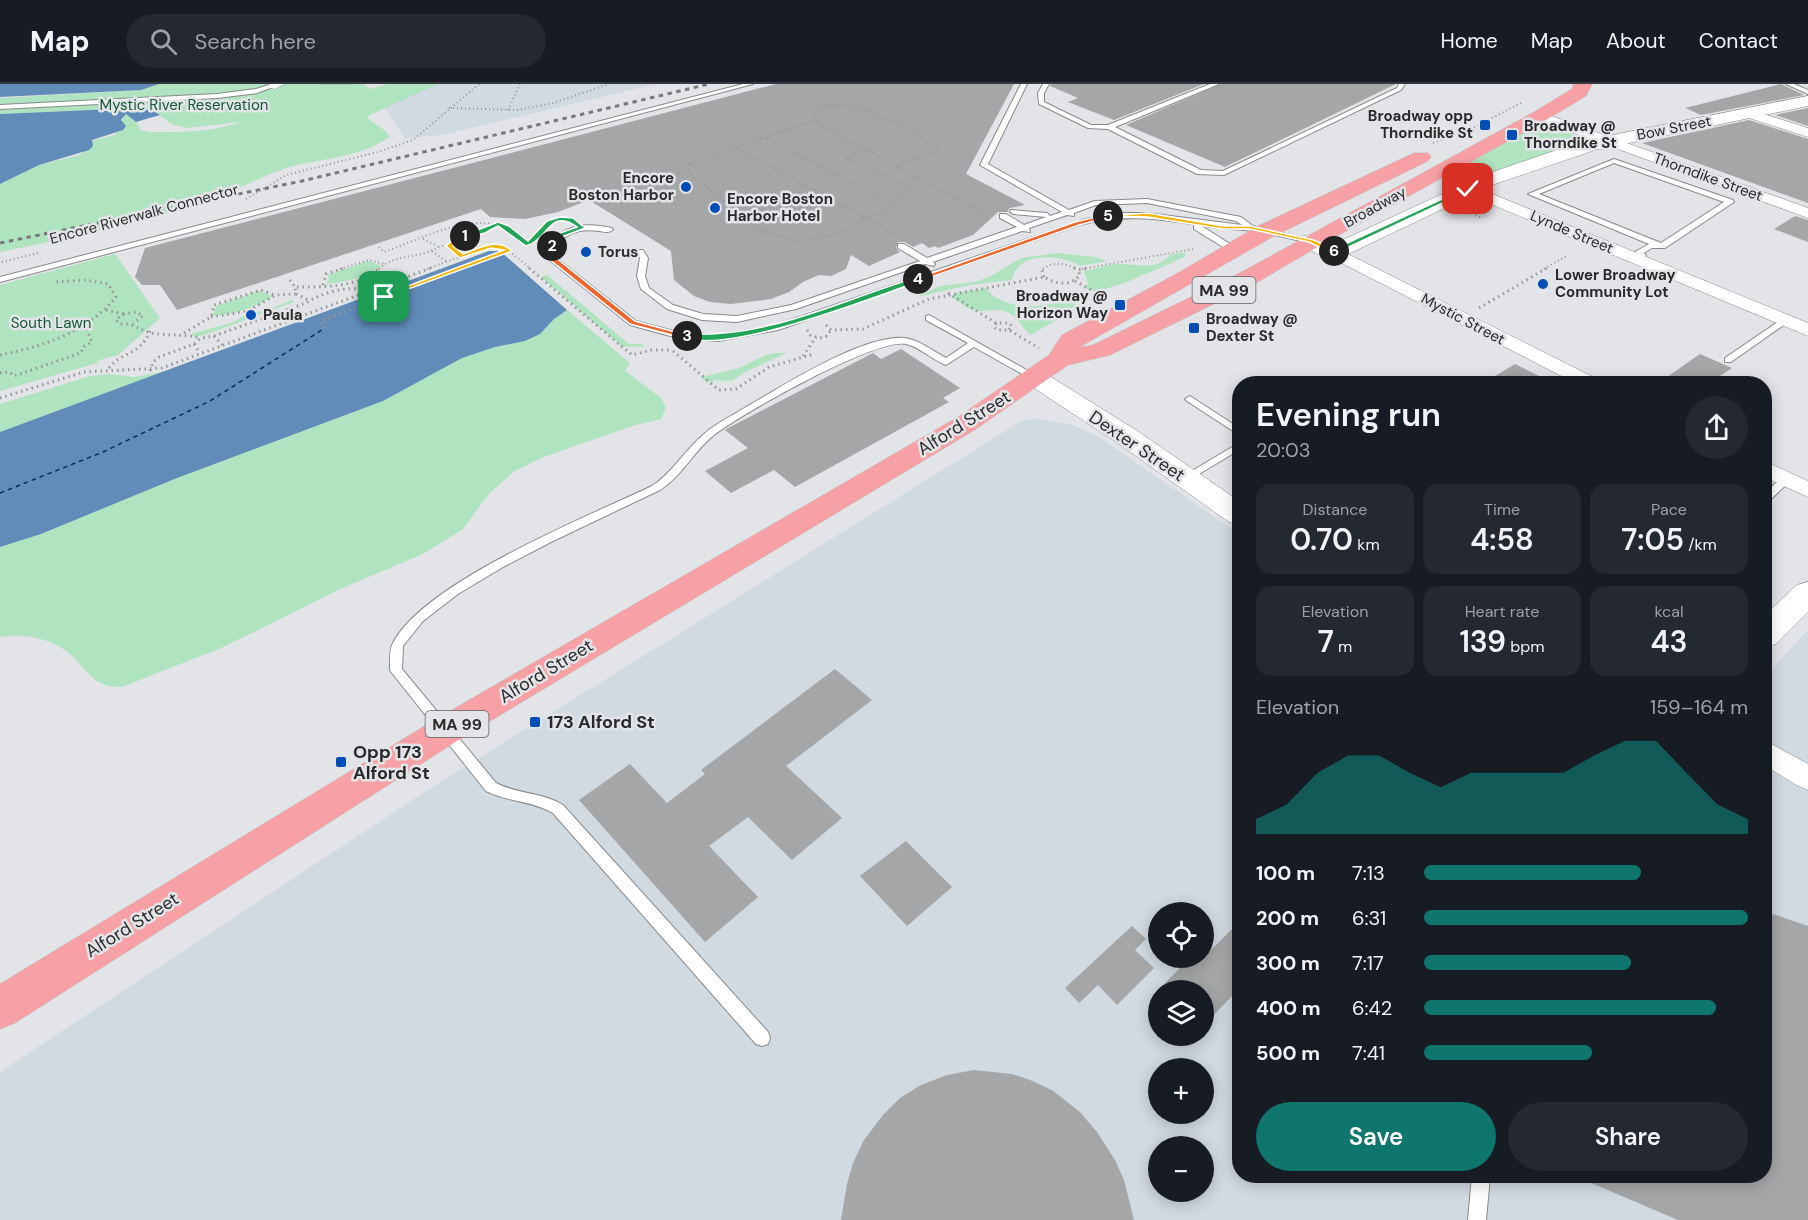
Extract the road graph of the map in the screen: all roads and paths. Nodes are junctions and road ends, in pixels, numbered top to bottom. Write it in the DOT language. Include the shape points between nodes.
graph roads {
  1 [pos="276,84"];
  2 [pos="322,84"];
  3 [pos="351,84"];
  4 [pos="479,84"];
  5 [pos="520,84"];
  6 [pos="609,84"];
  7 [pos="750,84"];
  8 [pos="1024,84"];
  9 [pos="1046,84"];
  10 [pos="1216,84"];
  11 [pos="1402,84"];
  12 [pos="1570,84"];
  13 [pos="1583,84"];
  14 [pos="1789,84"];
  15 [pos="1808,92"];
  16 [pos="1808,101"];
  17 [pos="0,106"];
  18 [pos="448,108"];
  19 [pos="507,111"];
  20 [pos="1748,113"];
  21 [pos="1540,116"];
  22 [pos="814,121"];
  23 [pos="1109,127"];
  24 [pos="1808,133"];
  25 [pos="1466,136"];
  26 [pos="767,137"];
  27 [pos="1607,141"];
  28 [pos="735,148"];
  29 [pos="866,149"];
  30 [pos="1437,150"];
  31 [pos="896,166"];
  32 [pos="1468,189"];
  33 [pos="242,201"];
  34 [pos="893,206"];
  35 [pos="1014,212"];
  36 [pos="1066,213"];
  37 [pos="1808,213"];
  38 [pos="1004,216"];
  39 [pos="866,219"];
  40 [pos="1177,220"];
  41 [pos="1082,222"];
  42 [pos="498,224"];
  43 [pos="582,228"];
  44 [pos="1019,228"];
  45 [pos="1258,229"];
  46 [pos="609,230"];
  47 [pos="1038,238"];
  48 [pos="423,239"];
  49 [pos="1311,241"];
  50 [pos="438,246"];
  51 [pos="449,246"];
  52 [pos="901,246"];
  53 [pos="1660,246"];
  54 [pos="379,247"];
  55 [pos="1200,249"];
  56 [pos="46,251"];
  57 [pos="432,251"];
  58 [pos="509,251"];
  59 [pos="640,252"];
  60 [pos="1334,252"];
  61 [pos="1228,254"];
  62 [pos="1568,255"];
  63 [pos="463,256"];
  64 [pos="940,257"];
  65 [pos="1640,257"];
  66 [pos="927,261"];
  67 [pos="447,262"];
  68 [pos="0,263"];
  69 [pos="344,263"];
  70 [pos="385,264"];
  71 [pos="347,267"];
  72 [pos="1078,270"];
  73 [pos="941,271"];
  74 [pos="90,274"];
  75 [pos="1044,277"];
  76 [pos="0,280"];
  77 [pos="86,280"];
  78 [pos="290,280"];
  79 [pos="1075,281"];
  80 [pos="44,284"];
  81 [pos="323,285"];
  82 [pos="295,287"];
  83 [pos="317,287"];
  84 [pos="366,292"];
  85 [pos="948,293"];
  86 [pos="296,294"];
  87 [pos="276,295"];
  88 [pos="319,296"];
  89 [pos="1102,296"];
  90 [pos="307,302"];
  91 [pos="106,310"];
  92 [pos="1475,310"];
  93 [pos="314,311"];
  94 [pos="123,314"];
  95 [pos="211,317"];
  96 [pos="928,318"];
  97 [pos="132,323"];
  98 [pos="996,323"];
  99 [pos="1800,324"];
  100 [pos="85,326"];
  101 [pos="325,328"];
  102 [pos="863,329"];
  103 [pos="1010,330"];
  104 [pos="150,331"];
  105 [pos="799,331"];
  106 [pos="183,334"];
  107 [pos="856,335"];
  108 [pos="214,336"];
  109 [pos="816,337"];
  110 [pos="202,338"];
  111 [pos="194,344"];
  112 [pos="973,344"];
  113 [pos="222,345"];
  114 [pos="673,351"];
  115 [pos="685,352"];
  116 [pos="200,353"];
  117 [pos="817,353"];
  118 [pos="0,355"];
  119 [pos="803,356"];
  120 [pos="1728,360"];
  121 [pos="1043,361"];
  122 [pos="108,369"];
  123 [pos="150,371"];
  124 [pos="0,373"];
  125 [pos="1576,376"];
  126 [pos="0,398"];
  127 [pos="1190,399"];
  128 [pos="1232,427"];
  129 [pos="1232,450"];
  130 [pos="1772,472"];
  131 [pos="1185,478"];
  132 [pos="1786,479"];
  133 [pos="1808,490"];
  134 [pos="1772,492"];
  135 [pos="1232,510"];
  136 [pos="1807,595"];
  137 [pos="1772,628"];
  138 [pos="445,731"];
  139 [pos="1772,756"];
  140 [pos="1808,778"];
  141 [pos="0,1008"];
  142 [pos="762,1038"];
  143 [pos="1480,1183"];
  144 [pos="1477,1220"];
  1 -- 17 [label="lane" via="217,96"];
  2 -- 3 [label="path"];
  4 -- 18 [label="path, Encore Riverwalk Connector"];
  5 -- 19 [label="path"];
  6 -- 19 [label="path" via="553,103"];
  7 -- 76 [label="lane"];
  8 -- 36 [label="lane" via="984,165"];
  9 -- 23 [label="lane" via="1041,103 1090,127"];
  10 -- 23 [label="lane"];
  11 -- 23 [label="lane" via="1399,89 1224,173 1200,172"];
  12 -- 25 [label="main road"];
  13 -- 21 [label="main road, Broadway / MA 99" via="1580,92"];
  14 -- 15 [label="lane"];
  16 -- 20 [label="main road, Bow Street"];
  18 -- 19 [label="path"];
  18 -- 33 [label="path, Encore Riverwalk Connector" via="420,136 408,142 286,174"];
  20 -- 24 [label="street"];
  20 -- 27 [label="main road, Bow Street"];
  21 -- 27 [label="street, Thorndike Street"];
  21 -- 49 [label="main road, Broadway / MA 99"];
  22 -- 26 [label="path"];
  22 -- 29 [label="path"];
  22 -- 31 [label="path" via="819,107 836,103 874,111 940,150"];
  26 -- 28 [label="path"];
  26 -- 34 [label="path"];
  27 -- 32 [label="main road, Bow Street"];
  27 -- 37 [label="street, Thorndike Street"];
  28 -- 39 [label="path"];
  28 -- 39 [label="path" via="689,164 690,173 761,231 799,241 833,235"];
  29 -- 31 [label="path"];
  29 -- 34 [label="path" via="846,158 911,188"];
  30 -- 45 [label="main road, Broadway / MA 99"];
  31 -- 44 [label="path"];
  32 -- 60 [label="main road, Bow Street"];
  32 -- 65 [label="street, Lynde Street"];
  34 -- 39 [label="path"];
  35 -- 36 [label="lane"];
  36 -- 41 [label="lane"];
  36 -- 44 [label="lane"];
  36 -- 45 [label="lane" via="1095,203 1147,201 1238,219"];
  38 -- 44 [label="lane"];
  39 -- 64 [label="path"];
  40 -- 41 [label="lane" via="1125,215"];
  40 -- 45 [label="lane"];
  40 -- 61 [label="lane" via="1210,234 1227,246"];
  41 -- 47 [label="lane"];
  42 -- 43 [label="path" via="526,244 533,242 549,222 571,220"];
  42 -- 48 [label="path" via="468,224"];
  42 -- 51 [label="path" via="459,237"];
  43 -- 46 [label="lane"];
  43 -- 73 [label="lane" via="559,235 546,254 633,323 681,336 718,338 775,328"];
  44 -- 47 [label="lane"];
  44 -- 64 [label="lane"];
  45 -- 49 [label="lane"];
  45 -- 61 [label="main road, Broadway / MA 99"];
  47 -- 73 [label="lane"];
  48 -- 50 [label="path"];
  48 -- 54 [label="path" via="384,252"];
  49 -- 60 [label="main road"];
  49 -- 121 [label="main road, Broadway / MA 99" via="1248,278 1101,350"];
  50 -- 51 [label="path"];
  50 -- 57 [label="path"];
  51 -- 63 [label="path"];
  52 -- 66 [label="lane"];
  53 -- 53 [label="lane" via="1730,202 1614,161 1532,195"];
  53 -- 65 [label="lane" via="1660,251 1650,257"];
  55 -- 72 [label="path"];
  56 -- 68 [label="path, Encore Riverwalk Connector"];
  57 -- 67 [label="path"];
  57 -- 70 [label="path"];
  58 -- 63 [label="path" via="503,246 490,246"];
  58 -- 101 [label="path" via="321,321"];
  58 -- 114 [label="path" via="632,355 651,350"];
  59 -- 66 [label="lane" via="644,258 641,276 645,289 670,307 702,317 737,319 782,310"];
  60 -- 125 [label="street, Mystic Street"];
  61 -- 121 [label="main road, Broadway / MA 99" via="1071,340"];
  62 -- 92 [label="path"];
  63 -- 67 [label="path"];
  64 -- 66 [label="lane"];
  65 -- 99 [label="street, Lynde Street"];
  66 -- 73 [label="lane"];
  67 -- 84 [label="path"];
  69 -- 71 [label="path"];
  70 -- 71 [label="path" via="369,260"];
  70 -- 81 [label="path" via="358,280"];
  71 -- 81 [label="path" via="326,274"];
  72 -- 75 [label="path" via="1050,264 1042,270"];
  72 -- 79 [label="path" via="1080,275"];
  74 -- 77 [label="path"];
  75 -- 79 [label="path" via="1058,283"];
  75 -- 85 [label="path"];
  77 -- 80 [label="path"];
  77 -- 91 [label="path" via="108,284 116,297"];
  78 -- 82 [label="path"];
  79 -- 89 [label="path"];
  81 -- 83 [label="path"];
  82 -- 83 [label="path"];
  82 -- 86 [label="path"];
  83 -- 88 [label="path"];
  84 -- 88 [label="path" via="351,288"];
  84 -- 93 [label="path"];
  85 -- 98 [label="path"];
  85 -- 102 [label="path" via="904,308"];
  86 -- 87 [label="path"];
  86 -- 90 [label="path"];
  87 -- 95 [label="path" via="248,311"];
  87 -- 95 [label="path" via="261,290 236,296 214,305"];
  88 -- 90 [label="path"];
  90 -- 93 [label="path"];
  90 -- 108 [label="path"];
  91 -- 94 [label="path"];
  91 -- 100 [label="path"];
  93 -- 113 [label="path"];
  94 -- 97 [label="path" via="116,320 120,324"];
  94 -- 97 [label="path" via="136,312 143,316"];
  95 -- 106 [label="path"];
  96 -- 112 [label="lane"];
  97 -- 104 [label="path"];
  98 -- 103 [label="path" via="997,330"];
  98 -- 103 [label="path" via="1009,323"];
  99 -- 120 [label="lane"];
  100 -- 118 [label="path" via="39,345"];
  100 -- 124 [label="path" via="92,342 81,353 14,376"];
  102 -- 107 [label="path"];
  102 -- 109 [label="path" via="831,330 827,336"];
  103 -- 121 [label="path"];
  104 -- 106 [label="path"];
  104 -- 122 [label="path" via="142,346"];
  105 -- 109 [label="path" via="808,327 808,334"];
  106 -- 110 [label="path"];
  108 -- 110 [label="path"];
  108 -- 113 [label="path"];
  109 -- 119 [label="path"];
  110 -- 111 [label="path"];
  111 -- 116 [label="path"];
  111 -- 123 [label="path" via="159,357"];
  112 -- 121 [label="lane"];
  112 -- 138 [label="lane" via="946,362 906,341 860,350 713,431 655,489 605,510 462,585 434,604 404,635 393,663"];
  113 -- 116 [label="path"];
  114 -- 115 [label="path"];
  114 -- 119 [label="path" via="719,390 736,389 765,369"];
  116 -- 123 [label="path"];
  117 -- 119 [label="path"];
  121 -- 131 [label="main road, Dexter Street"];
  121 -- 138 [label="main road, Alford Street / MA 99" via="967,423"];
  122 -- 123 [label="path"];
  122 -- 126 [label="path" via="83,372"];
  127 -- 128 [label="lane"];
  129 -- 131 [label="lane"];
  130 -- 132 [label="street"];
  131 -- 135 [label="main road, Dexter Street"];
  132 -- 133 [label="street"];
  132 -- 134 [label="lane"];
  136 -- 137 [label="main road"];
  138 -- 141 [label="main road, Alford Street / MA 99"];
  138 -- 142 [label="lane" via="491,787 535,798 558,809"];
  139 -- 140 [label="street"];
  143 -- 144 [label="lane"];
}
